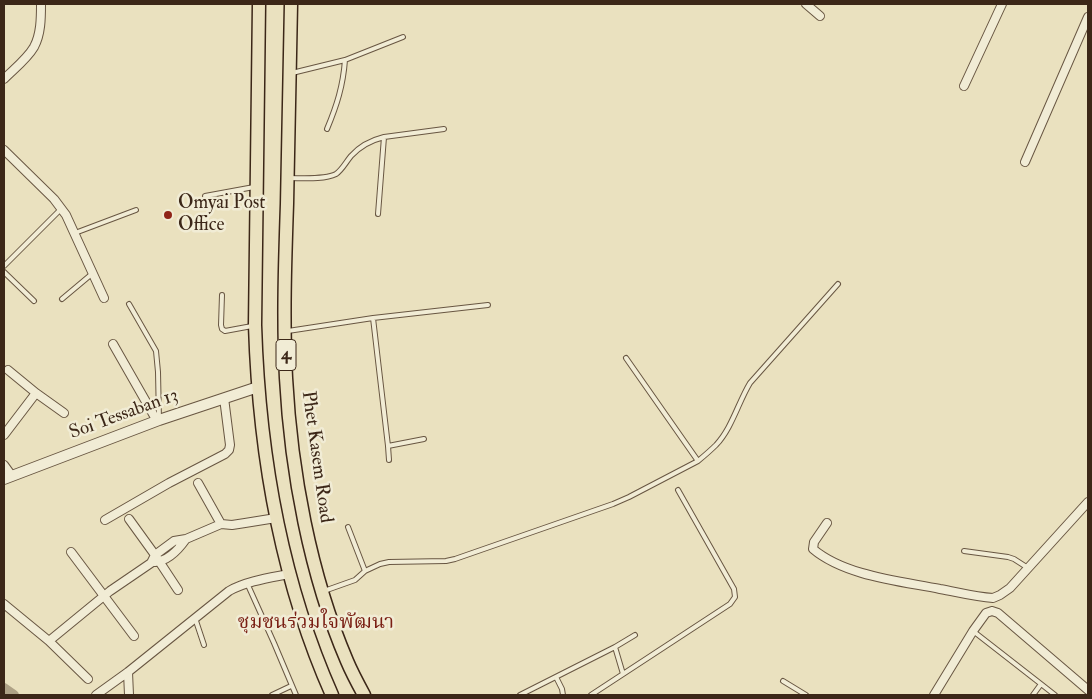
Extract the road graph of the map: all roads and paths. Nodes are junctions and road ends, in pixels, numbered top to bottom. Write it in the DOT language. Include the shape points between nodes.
graph roads {
  1 [pos="40,4"];
  2 [pos="259,4"];
  3 [pos="292,4"];
  4 [pos="806,4"];
  5 [pos="1002,4"];
  6 [pos="820,16"];
  7 [pos="1088,16"];
  8 [pos="403,37"];
  9 [pos="345,60"];
  10 [pos="290,74"];
  11 [pos="4,78"];
  12 [pos="964,86"];
  13 [pos="444,128"];
  14 [pos="327,129"];
  15 [pos="384,137"];
  16 [pos="4,150"];
  17 [pos="1025,162"];
  18 [pos="287,178"];
  19 [pos="256,187"];
  20 [pos="205,196"];
  21 [pos="61,209"];
  22 [pos="136,210"];
  23 [pos="378,214"];
  24 [pos="74,233"];
  25 [pos="4,266"];
  26 [pos="4,272"];
  27 [pos="93,272"];
  28 [pos="838,284"];
  29 [pos="222,295"];
  30 [pos="104,298"];
  31 [pos="62,299"];
  32 [pos="34,301"];
  33 [pos="129,304"];
  34 [pos="488,306"];
  35 [pos="373,318"];
  36 [pos="255,325"];
  37 [pos="285,331"];
  38 [pos="113,344"];
  39 [pos="626,358"];
  40 [pos="8,370"];
  41 [pos="258,387"];
  42 [pos="36,393"];
  43 [pos="224,398"];
  44 [pos="64,413"];
  45 [pos="158,420"];
  46 [pos="4,435"];
  47 [pos="424,439"];
  48 [pos="388,446"];
  49 [pos="389,460"];
  50 [pos="698,461"];
  51 [pos="4,465"];
  52 [pos="8,478"];
  53 [pos="198,483"];
  54 [pos="678,490"];
  55 [pos="1088,502"];
  56 [pos="276,518"];
  57 [pos="129,519"];
  58 [pos="105,520"];
  59 [pos="826,523"];
  60 [pos="221,524"];
  61 [pos="348,527"];
  62 [pos="964,551"];
  63 [pos="71,552"];
  64 [pos="158,558"];
  65 [pos="1028,568"];
  66 [pos="365,570"];
  67 [pos="289,574"];
  68 [pos="247,583"];
  69 [pos="178,590"];
  70 [pos="322,592"];
  71 [pos="104,597"];
  72 [pos="993,598"];
  73 [pos="4,604"];
  74 [pos="992,610"];
  75 [pos="194,618"];
  76 [pos="973,631"];
  77 [pos="635,635"];
  78 [pos="134,636"];
  79 [pos="49,641"];
  80 [pos="204,645"];
  81 [pos="615,647"];
  82 [pos="128,672"];
  83 [pos="623,674"];
  84 [pos="556,677"];
  85 [pos="88,679"];
  86 [pos="783,682"];
  87 [pos="1041,684"];
  88 [pos="291,686"];
  89 [pos="1088,690"];
  90 [pos="96,695"];
  91 [pos="129,695"];
  92 [pos="272,695"];
  93 [pos="296,695"];
  94 [pos="332,695"];
  95 [pos="364,695"];
  96 [pos="520,695"];
  97 [pos="563,695"];
  98 [pos="591,695"];
  99 [pos="806,695"];
  100 [pos="934,695"];
  101 [pos="1033,695"];
  102 [pos="1055,695"];
  1 -- 11 [label="street" via="41,17 34,47"];
  2 -- 19 [label="main road, 4"];
  3 -- 10 [label="main road, Phet Kasem Road / 4"];
  4 -- 6 [label="street"];
  5 -- 12 [label="street"];
  7 -- 17 [label="street"];
  8 -- 9 [label="lane"];
  9 -- 10 [label="lane"];
  9 -- 14 [label="lane" via="342,88"];
  10 -- 18 [label="main road, Phet Kasem Road / 4"];
  13 -- 15 [label="lane"];
  15 -- 18 [label="lane" via="358,148 338,173 313,178"];
  15 -- 23 [label="lane"];
  16 -- 21 [label="street"];
  18 -- 37 [label="main road, Phet Kasem Road / 4"];
  19 -- 20 [label="lane"];
  19 -- 36 [label="main road, 4"];
  21 -- 24 [label="street"];
  21 -- 25 [label="lane"];
  22 -- 24 [label="lane"];
  24 -- 27 [label="street"];
  26 -- 32 [label="lane"];
  27 -- 30 [label="street"];
  27 -- 31 [label="lane"];
  28 -- 50 [label="lane" via="750,382 723,435"];
  29 -- 36 [label="lane" via="222,329"];
  33 -- 45 [label="lane" via="156,351"];
  34 -- 35 [label="lane"];
  35 -- 37 [label="lane"];
  35 -- 48 [label="lane"];
  36 -- 41 [label="main road, 4"];
  37 -- 70 [label="main road, Phet Kasem Road / 4" via="286,378 296,476"];
  38 -- 45 [label="street"];
  39 -- 50 [label="lane"];
  40 -- 42 [label="street"];
  41 -- 43 [label="street, Soi Tessaban 13"];
  41 -- 56 [label="main road, 4"];
  42 -- 44 [label="street"];
  42 -- 46 [label="street"];
  43 -- 45 [label="street, Soi Tessaban 13"];
  43 -- 58 [label="street" via="230,450"];
  45 -- 52 [label="street, Soi Tessaban 13"];
  47 -- 48 [label="lane"];
  48 -- 49 [label="lane"];
  50 -- 66 [label="lane" via="613,504 455,559 389,562"];
  51 -- 52 [label="street"];
  53 -- 60 [label="street"];
  54 -- 83 [label="lane" via="734,588 735,597 730,604"];
  55 -- 65 [label="street"];
  56 -- 60 [label="street"];
  56 -- 67 [label="main road, 4"];
  57 -- 64 [label="street"];
  59 -- 72 [label="street" via="814,542 814,549 837,563 874,577"];
  60 -- 64 [label="street" via="174,541"];
  61 -- 66 [label="lane"];
  62 -- 65 [label="lane" via="1014,559"];
  63 -- 71 [label="street"];
  64 -- 69 [label="street"];
  64 -- 71 [label="street"];
  65 -- 72 [label="street" via="1010,588"];
  66 -- 70 [label="lane" via="356,580"];
  67 -- 68 [label="street"];
  67 -- 94 [label="main road, 4" via="302,620"];
  68 -- 75 [label="street" via="229,591"];
  68 -- 88 [label="lane"];
  70 -- 95 [label="main road, Phet Kasem Road / 4" via="347,662"];
  71 -- 78 [label="street"];
  71 -- 79 [label="street"];
  72 -- 74 [label="street"];
  73 -- 79 [label="street"];
  74 -- 76 [label="street"];
  74 -- 89 [label="street"];
  75 -- 80 [label="lane"];
  75 -- 82 [label="street"];
  76 -- 87 [label="lane"];
  76 -- 100 [label="street"];
  77 -- 81 [label="lane"];
  79 -- 85 [label="street"];
  81 -- 83 [label="lane"];
  81 -- 84 [label="lane"];
  82 -- 90 [label="street"];
  82 -- 91 [label="street"];
  83 -- 98 [label="lane"];
  84 -- 96 [label="lane"];
  84 -- 97 [label="lane"];
  86 -- 99 [label="lane"];
  87 -- 101 [label="lane"];
  87 -- 102 [label="lane"];
  88 -- 92 [label="lane"];
  88 -- 93 [label="lane"];
}
